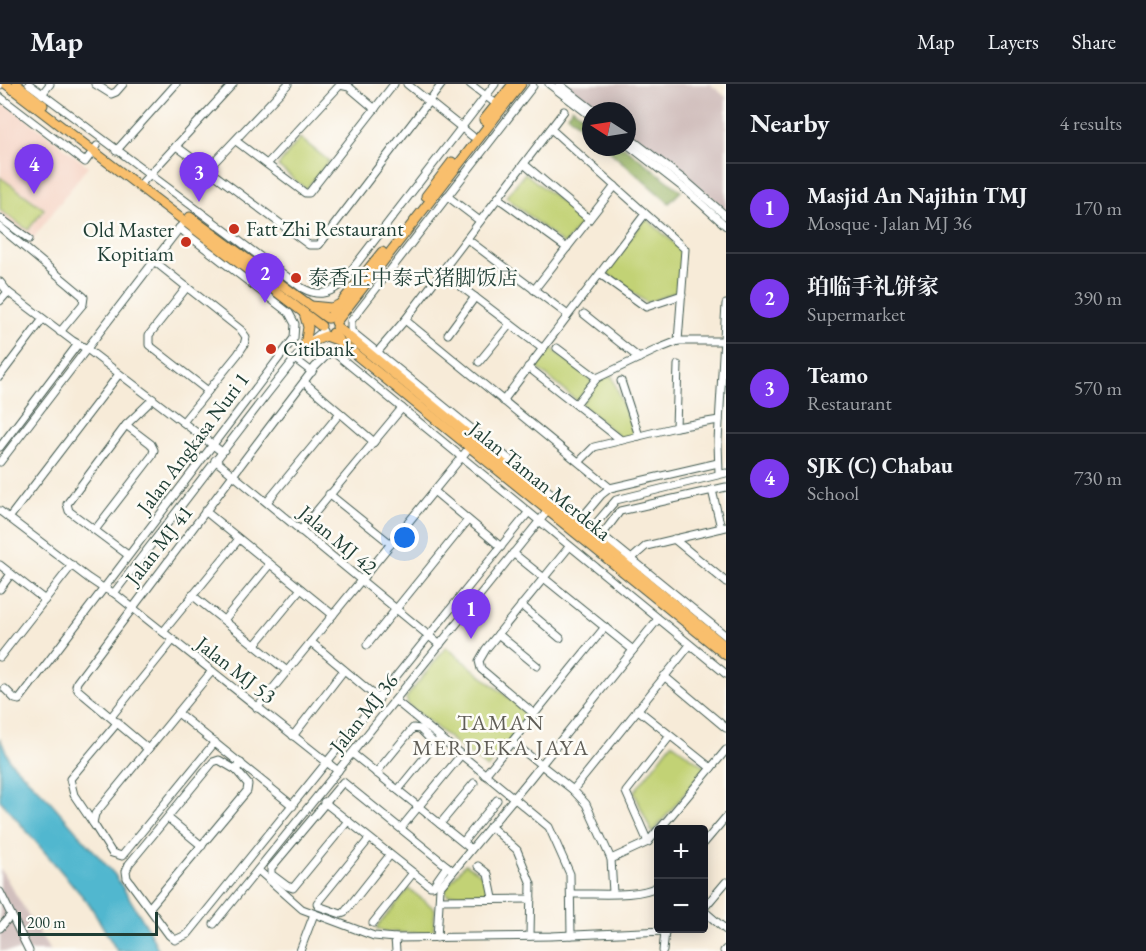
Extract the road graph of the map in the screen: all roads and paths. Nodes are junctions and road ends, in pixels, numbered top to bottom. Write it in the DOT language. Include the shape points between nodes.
graph roads {
  1 [pos="6,84"];
  2 [pos="16,84"];
  3 [pos="29,84"];
  4 [pos="50,84"];
  5 [pos="95,84"];
  6 [pos="123,84"];
  7 [pos="176,84"];
  8 [pos="233,84"];
  9 [pos="288,84"];
  10 [pos="394,84"];
  11 [pos="407,84"];
  12 [pos="442,84"];
  13 [pos="470,84"];
  14 [pos="495,84"];
  15 [pos="513,84"];
  16 [pos="521,84"];
  17 [pos="549,84"];
  18 [pos="559,84"];
  19 [pos="533,86"];
  20 [pos="42,94"];
  21 [pos="486,96"];
  22 [pos="0,97"];
  23 [pos="429,102"];
  24 [pos="582,102"];
  25 [pos="499,106"];
  26 [pos="375,109"];
  27 [pos="582,109"];
  28 [pos="564,111"];
  29 [pos="462,128"];
  30 [pos="550,129"];
  31 [pos="472,136"];
  32 [pos="236,141"];
  33 [pos="636,143"];
  34 [pos="176,146"];
  35 [pos="95,149"];
  36 [pos="116,151"];
  37 [pos="636,151"];
  38 [pos="267,164"];
  39 [pos="524,164"];
  40 [pos="207,170"];
  41 [pos="144,181"];
  42 [pos="615,186"];
  43 [pos="440,187"];
  44 [pos="448,195"];
  45 [pos="498,198"];
  46 [pos="645,214"];
  47 [pos="726,216"];
  48 [pos="0,218"];
  49 [pos="187,218"];
  50 [pos="589,219"];
  51 [pos="480,221"];
  52 [pos="726,226"];
  53 [pos="0,227"];
  54 [pos="29,239"];
  55 [pos="467,239"];
  56 [pos="567,248"];
  57 [pos="154,261"];
  58 [pos="442,272"];
  59 [pos="600,274"];
  60 [pos="0,282"];
  61 [pos="187,287"];
  62 [pos="534,290"];
  63 [pos="8,292"];
  64 [pos="682,295"];
  65 [pos="475,297"];
  66 [pos="0,301"];
  67 [pos="726,304"];
  68 [pos="344,306"];
  69 [pos="304,307"];
  70 [pos="584,314"];
  71 [pos="568,315"];
  72 [pos="43,319"];
  73 [pos="405,320"];
  74 [pos="510,324"];
  75 [pos="332,328"];
  76 [pos="60,332"];
  77 [pos="448,334"];
  78 [pos="678,340"];
  79 [pos="723,341"];
  80 [pos="78,344"];
  81 [pos="307,344"];
  82 [pos="557,348"];
  83 [pos="87,349"];
  84 [pos="543,349"];
  85 [pos="375,355"];
  86 [pos="639,358"];
  87 [pos="295,359"];
  88 [pos="479,362"];
  89 [pos="678,365"];
  90 [pos="528,367"];
  91 [pos="312,372"];
  92 [pos="119,374"];
  93 [pos="0,376"];
  94 [pos="597,378"];
  95 [pos="621,381"];
  96 [pos="304,382"];
  97 [pos="208,391"];
  98 [pos="153,399"];
  99 [pos="503,400"];
  100 [pos="576,404"];
  101 [pos="402,408"];
  102 [pos="340,412"];
  103 [pos="719,420"];
  104 [pos="183,422"];
  105 [pos="126,425"];
  106 [pos="676,427"];
  107 [pos="639,436"];
  108 [pos="621,440"];
  109 [pos="374,442"];
  110 [pos="472,444"];
  111 [pos="213,445"];
  112 [pos="0,447"];
  113 [pos="222,452"];
  114 [pos="461,458"];
  115 [pos="215,460"];
  116 [pos="580,461"];
  117 [pos="0,462"];
  118 [pos="718,463"];
  119 [pos="723,473"];
  120 [pos="233,474"];
  121 [pos="726,487"];
  122 [pos="610,488"];
  123 [pos="712,490"];
  124 [pos="434,491"];
  125 [pos="329,494"];
  126 [pos="267,502"];
  127 [pos="550,508"];
  128 [pos="0,511"];
  129 [pos="205,511"];
  130 [pos="528,513"];
  131 [pos="9,518"];
  132 [pos="468,520"];
  133 [pos="539,522"];
  134 [pos="724,528"];
  135 [pos="95,530"];
  136 [pos="300,531"];
  137 [pos="586,536"];
  138 [pos="239,539"];
  139 [pos="674,539"];
  140 [pos="391,544"];
  141 [pos="501,547"];
  142 [pos="569,547"];
  143 [pos="513,554"];
  144 [pos="128,555"];
  145 [pos="628,562"];
  146 [pos="270,564"];
  147 [pos="0,565"];
  148 [pos="72,565"];
  149 [pos="11,574"];
  150 [pos="543,577"];
  151 [pos="361,580"];
  152 [pos="726,582"];
  153 [pos="103,588"];
  154 [pos="0,589"];
  155 [pos="301,589"];
  156 [pos="114,593"];
  157 [pos="192,596"];
  158 [pos="45,600"];
  159 [pos="521,605"];
  160 [pos="132,607"];
  161 [pos="396,609"];
  162 [pos="333,615"];
  163 [pos="658,619"];
  164 [pos="224,620"];
  165 [pos="605,627"];
  166 [pos="163,632"];
  167 [pos="498,634"];
  168 [pos="430,636"];
  169 [pos="726,636"];
  170 [pos="560,638"];
  171 [pos="172,640"];
  172 [pos="310,642"];
  173 [pos="255,645"];
  174 [pos="368,645"];
  175 [pos="440,645"];
  176 [pos="690,645"];
  177 [pos="726,647"];
  178 [pos="633,650"];
  179 [pos="726,655"];
  180 [pos="0,657"];
  181 [pos="537,666"];
  182 [pos="344,670"];
  183 [pos="287,671"];
  184 [pos="212,672"];
  185 [pos="726,674"];
  186 [pos="664,676"];
  187 [pos="5,689"];
  188 [pos="379,699"];
  189 [pos="396,701"];
  190 [pos="257,708"];
  191 [pos="637,709"];
  192 [pos="178,713"];
  193 [pos="533,713"];
  194 [pos="115,720"];
  195 [pos="726,728"];
  196 [pos="293,736"];
  197 [pos="670,736"];
  198 [pos="438,741"];
  199 [pos="512,741"];
  200 [pos="215,742"];
  201 [pos="148,749"];
  202 [pos="726,750"];
  203 [pos="353,754"];
  204 [pos="461,755"];
  205 [pos="328,763"];
  206 [pos="541,766"];
  207 [pos="238,767"];
  208 [pos="711,768"];
  209 [pos="338,771"];
  210 [pos="376,773"];
  211 [pos="485,775"];
  212 [pos="474,783"];
  213 [pos="398,790"];
  214 [pos="573,790"];
  215 [pos="318,796"];
  216 [pos="514,799"];
  217 [pos="497,800"];
  218 [pos="326,803"];
  219 [pos="293,806"];
  220 [pos="419,807"];
  221 [pos="726,817"];
  222 [pos="168,818"];
  223 [pos="348,820"];
  224 [pos="93,823"];
  225 [pos="440,824"];
  226 [pos="663,825"];
  227 [pos="490,826"];
  228 [pos="401,828"];
  229 [pos="654,835"];
  230 [pos="708,838"];
  231 [pos="369,839"];
  232 [pos="463,842"];
  233 [pos="648,842"];
  234 [pos="202,846"];
  235 [pos="471,849"];
  236 [pos="390,855"];
  237 [pos="611,859"];
  238 [pos="478,866"];
  239 [pos="450,868"];
  240 [pos="258,870"];
  241 [pos="413,873"];
  242 [pos="726,882"];
  243 [pos="654,888"];
  244 [pos="0,892"];
  245 [pos="613,893"];
  246 [pos="571,894"];
  247 [pos="494,898"];
  248 [pos="531,899"];
  249 [pos="440,900"];
  250 [pos="708,904"];
  251 [pos="150,907"];
  252 [pos="708,913"];
  253 [pos="314,914"];
  254 [pos="11,915"];
  255 [pos="373,923"];
  256 [pos="214,924"];
  257 [pos="0,928"];
  258 [pos="726,930"];
  259 [pos="654,931"];
  260 [pos="666,933"];
  261 [pos="571,935"];
  262 [pos="530,936"];
  263 [pos="395,938"];
  264 [pos="437,938"];
  265 [pos="29,951"];
  266 [pos="300,951"];
  267 [pos="396,951"];
  268 [pos="663,951"];
  1 -- 35 [label="main road"];
  2 -- 35 [label="main road"];
  3 -- 20 [label="street"];
  4 -- 20 [label="street"];
  5 -- 6 [label="street" via="111,93"];
  7 -- 36 [label="street"];
  8 -- 34 [label="street"];
  9 -- 32 [label="street"];
  10 -- 26 [label="street"];
  11 -- 23 [label="street"];
  12 -- 23 [label="street"];
  13 -- 21 [label="street"];
  14 -- 21 [label="street"];
  15 -- 25 [label="main road"];
  16 -- 25 [label="main road"];
  17 -- 27 [label="street"];
  18 -- 24 [label="street"];
  19 -- 44 [label="street"];
  20 -- 36 [label="street"];
  21 -- 25 [label="street"];
  21 -- 29 [label="street"];
  22 -- 35 [label="street" via="85,162"];
  23 -- 29 [label="street"];
  23 -- 40 [label="street" via="316,246 309,245"];
  25 -- 31 [label="main road"];
  25 -- 43 [label="main road"];
  26 -- 38 [label="street" via="349,87 340,85"];
  26 -- 38 [label="street" via="309,194"];
  28 -- 30 [label="street"];
  29 -- 31 [label="street"];
  29 -- 49 [label="street" via="340,285 328,293 302,288"];
  30 -- 39 [label="street"];
  30 -- 42 [label="street"];
  31 -- 68 [label="main road"];
  32 -- 38 [label="street"];
  32 -- 40 [label="street"];
  33 -- 47 [label="street"];
  34 -- 40 [label="street"];
  34 -- 41 [label="street"];
  35 -- 41 [label="main road"];
  36 -- 41 [label="street"];
  37 -- 52 [label="street"];
  39 -- 45 [label="street"];
  39 -- 50 [label="street"];
  41 -- 49 [label="main road"];
  41 -- 49 [label="street"];
  42 -- 46 [label="street"];
  42 -- 50 [label="street"];
  43 -- 44 [label="street"];
  43 -- 68 [label="main road"];
  44 -- 51 [label="street"];
  44 -- 85 [label="street" via="351,321 351,331"];
  45 -- 51 [label="street"];
  45 -- 56 [label="street"];
  46 -- 59 [label="street"];
  46 -- 64 [label="street" via="685,249"];
  48 -- 54 [label="street"];
  49 -- 57 [label="street"];
  49 -- 69 [label="main road"];
  49 -- 111 [label="street, Jalan Angkasa Nuri 1" via="285,309 295,324 291,344"];
  50 -- 56 [label="street"];
  51 -- 55 [label="street"];
  53 -- 76 [label="street" via="84,297 83,304"];
  55 -- 58 [label="street"];
  55 -- 62 [label="street"];
  56 -- 62 [label="street"];
  57 -- 61 [label="street"];
  57 -- 83 [label="street"];
  58 -- 65 [label="street"];
  58 -- 73 [label="street"];
  59 -- 64 [label="street" via="646,307"];
  59 -- 71 [label="street"];
  60 -- 63 [label="street"];
  61 -- 97 [label="street" via="246,337"];
  61 -- 97 [label="street" via="149,335 149,345"];
  62 -- 71 [label="street"];
  63 -- 66 [label="street"];
  63 -- 72 [label="street"];
  64 -- 78 [label="street"];
  65 -- 74 [label="street"];
  65 -- 77 [label="street"];
  67 -- 79 [label="street"];
  68 -- 69 [label="main road"];
  68 -- 75 [label="main road"];
  68 -- 75 [label="main road" via="341,328"];
  69 -- 75 [label="main road"];
  69 -- 81 [label="main road"];
  70 -- 86 [label="street"];
  71 -- 84 [label="street"];
  72 -- 76 [label="street"];
  72 -- 93 [label="street"];
  73 -- 85 [label="street"];
  73 -- 99 [label="street"];
  74 -- 84 [label="street"];
  74 -- 88 [label="street"];
  75 -- 81 [label="street"];
  75 -- 81 [label="main road" via="332,336"];
  75 -- 85 [label="main road, Jalan Taman Merdeka"];
  75 -- 110 [label="main road, Jalan Taman Merdeka"];
  76 -- 80 [label="street"];
  78 -- 79 [label="street"];
  78 -- 86 [label="street"];
  79 -- 103 [label="street"];
  80 -- 83 [label="street"];
  80 -- 112 [label="street"];
  81 -- 87 [label="street"];
  82 -- 94 [label="street"];
  83 -- 92 [label="street"];
  83 -- 117 [label="street"];
  84 -- 90 [label="street"];
  85 -- 110 [label="main road, Jalan Taman Merdeka"];
  85 -- 122 [label="street" via="578,515 585,514"];
  86 -- 94 [label="street"];
  87 -- 91 [label="street"];
  87 -- 113 [label="street"];
  89 -- 106 [label="street"];
  90 -- 99 [label="street"];
  90 -- 100 [label="street"];
  91 -- 96 [label="street, Jalan MJ 41"];
  91 -- 101 [label="street, Jalan MJ 41" via="332,352"];
  92 -- 98 [label="street"];
  92 -- 131 [label="street"];
  94 -- 100 [label="street"];
  95 -- 107 [label="street"];
  96 -- 102 [label="street"];
  96 -- 120 [label="street, Jalan MJ 41"];
  97 -- 104 [label="street"];
  98 -- 104 [label="street"];
  98 -- 105 [label="street"];
  99 -- 116 [label="street"];
  100 -- 108 [label="street"];
  101 -- 109 [label="street"];
  101 -- 114 [label="street"];
  102 -- 109 [label="street"];
  102 -- 126 [label="street"];
  103 -- 106 [label="street"];
  103 -- 118 [label="street"];
  104 -- 111 [label="street"];
  105 -- 135 [label="street" via="154,450"];
  105 -- 135 [label="street" via="67,504 69,511"];
  106 -- 107 [label="street"];
  107 -- 108 [label="street"];
  108 -- 116 [label="street" via="594,447"];
  109 -- 125 [label="street"];
  110 -- 114 [label="street"];
  110 -- 127 [label="main road, Jalan Taman Merdeka"];
  111 -- 113 [label="street"];
  111 -- 144 [label="street, Jalan Angkasa Nuri 1"];
  113 -- 115 [label="street"];
  114 -- 124 [label="street"];
  114 -- 130 [label="street"];
  115 -- 120 [label="street, Jalan MJ 42"];
  115 -- 156 [label="street"];
  116 -- 122 [label="street"];
  118 -- 119 [label="street"];
  118 -- 122 [label="street"];
  119 -- 137 [label="street" via="616,500"];
  120 -- 126 [label="street, Jalan MJ 42"];
  120 -- 129 [label="street, Jalan MJ 41"];
  121 -- 123 [label="street"];
  123 -- 134 [label="street"];
  123 -- 145 [label="street" via="620,511 602,535"];
  124 -- 132 [label="street"];
  124 -- 140 [label="street"];
  125 -- 136 [label="street"];
  125 -- 140 [label="street"];
  126 -- 136 [label="street, Jalan MJ 42"];
  127 -- 133 [label="street, Jalan MJ 36"];
  127 -- 137 [label="main road, Jalan Taman Merdeka"];
  128 -- 131 [label="street, Jalan MJ 53"];
  129 -- 138 [label="street"];
  129 -- 160 [label="street, Jalan MJ 41"];
  130 -- 133 [label="street"];
  130 -- 141 [label="street"];
  131 -- 148 [label="street, Jalan MJ 53"];
  132 -- 141 [label="street"];
  132 -- 161 [label="street"];
  133 -- 142 [label="street"];
  133 -- 143 [label="street, Jalan MJ 36"];
  134 -- 139 [label="street"];
  135 -- 144 [label="street"];
  136 -- 151 [label="street, Jalan MJ 42"];
  137 -- 145 [label="main road, Jalan Taman Merdeka"];
  137 -- 179 [label="main road, Jalan Taman Merdeka"];
  138 -- 146 [label="street"];
  138 -- 157 [label="street"];
  139 -- 145 [label="street" via="642,548"];
  139 -- 152 [label="street"];
  140 -- 151 [label="street"];
  141 -- 168 [label="street"];
  142 -- 150 [label="street"];
  142 -- 163 [label="street"];
  143 -- 150 [label="street"];
  143 -- 175 [label="street, Jalan MJ 36"];
  144 -- 153 [label="street, Jalan Angkasa Nuri 1"];
  145 -- 169 [label="street"];
  145 -- 177 [label="main road, Jalan Taman Merdeka"];
  146 -- 155 [label="street"];
  146 -- 164 [label="street"];
  147 -- 149 [label="street"];
  148 -- 153 [label="street, Jalan MJ 53"];
  148 -- 158 [label="street"];
  149 -- 154 [label="street"];
  149 -- 158 [label="street"];
  150 -- 159 [label="street"];
  150 -- 165 [label="street"];
  151 -- 161 [label="street, Jalan MJ 42"];
  151 -- 162 [label="street"];
  153 -- 156 [label="street, Jalan MJ 53"];
  153 -- 187 [label="street, Jalan Angkasa Nuri 1" via="19,700"];
  155 -- 162 [label="street"];
  155 -- 173 [label="street"];
  156 -- 160 [label="street, Jalan MJ 53"];
  157 -- 164 [label="street"];
  157 -- 166 [label="street"];
  158 -- 180 [label="street"];
  159 -- 167 [label="street"];
  159 -- 170 [label="street"];
  160 -- 166 [label="street, Jalan MJ 53"];
  160 -- 194 [label="street, Jalan MJ 41" via="76,684 78,690"];
  161 -- 168 [label="street, Jalan MJ 42"];
  161 -- 174 [label="street"];
  162 -- 172 [label="street"];
  163 -- 176 [label="street"];
  163 -- 178 [label="street"];
  164 -- 173 [label="street"];
  165 -- 178 [label="street"];
  165 -- 193 [label="street"];
  166 -- 171 [label="street, Jalan MJ 53"];
  167 -- 181 [label="street"];
  167 -- 193 [label="street" via="481,657 481,669"];
  168 -- 175 [label="street, Jalan MJ 42"];
  168 -- 188 [label="street"];
  171 -- 184 [label="street, Jalan MJ 53"];
  171 -- 194 [label="street"];
  172 -- 182 [label="street"];
  172 -- 183 [label="street"];
  173 -- 183 [label="street"];
  175 -- 189 [label="street, Jalan MJ 36"];
  176 -- 185 [label="street"];
  176 -- 186 [label="street"];
  178 -- 206 [label="street"];
  182 -- 188 [label="street"];
  182 -- 196 [label="street"];
  183 -- 190 [label="street"];
  184 -- 190 [label="street, Jalan MJ 53"];
  184 -- 192 [label="street"];
  186 -- 191 [label="street"];
  186 -- 195 [label="street"];
  188 -- 205 [label="street"];
  189 -- 198 [label="street"];
  189 -- 203 [label="street, Jalan MJ 36"];
  190 -- 196 [label="street, Jalan MJ 53"];
  191 -- 197 [label="street"];
  191 -- 214 [label="street"];
  192 -- 200 [label="street"];
  192 -- 201 [label="street"];
  193 -- 199 [label="street"];
  194 -- 201 [label="street, Jalan MJ 41"];
  194 -- 224 [label="street" via="70,780 74,795"];
  196 -- 205 [label="street, Jalan MJ 53"];
  197 -- 208 [label="street"];
  197 -- 233 [label="street" via="626,792"];
  198 -- 204 [label="street"];
  198 -- 210 [label="street" via="413,728"];
  198 -- 213 [label="street"];
  199 -- 206 [label="street"];
  199 -- 211 [label="street"];
  200 -- 207 [label="street"];
  200 -- 224 [label="street" via="122,856 112,853"];
  201 -- 224 [label="street" via="95,814"];
  202 -- 208 [label="street"];
  203 -- 209 [label="street, Jalan MJ 36"];
  203 -- 210 [label="street"];
  204 -- 211 [label="street"];
  204 -- 220 [label="street"];
  205 -- 209 [label="street, Jalan MJ 53"];
  205 -- 219 [label="street"];
  206 -- 214 [label="street"];
  206 -- 216 [label="street"];
  207 -- 219 [label="street"];
  207 -- 222 [label="street" via="219,760 213,762"];
  207 -- 234 [label="street" via="249,784 247,792"];
  208 -- 226 [label="street"];
  209 -- 215 [label="street, Jalan MJ 36"];
  210 -- 213 [label="street"];
  211 -- 216 [label="street"];
  212 -- 225 [label="street"];
  213 -- 220 [label="street"];
  214 -- 237 [label="street" via="586,804"];
  215 -- 218 [label="street"];
  215 -- 240 [label="street, Jalan MJ 36"];
  216 -- 227 [label="street"];
  216 -- 246 [label="street" via="549,826 570,874"];
  217 -- 232 [label="street"];
  218 -- 223 [label="street"];
  218 -- 223 [label="street" via="271,868 271,874 293,888"];
  218 -- 228 [label="street" via="343,782"];
  219 -- 251 [label="street" via="188,934 176,940"];
  220 -- 225 [label="street"];
  220 -- 228 [label="street"];
  221 -- 230 [label="street"];
  222 -- 234 [label="street"];
  222 -- 251 [label="street" via="126,871"];
  223 -- 231 [label="street"];
  225 -- 232 [label="street"];
  227 -- 235 [label="street"];
  227 -- 248 [label="street" via="521,856 531,884"];
  228 -- 239 [label="street"];
  229 -- 233 [label="street"];
  231 -- 236 [label="street"];
  231 -- 236 [label="street" via="318,906 344,913"];
  232 -- 235 [label="street"];
  233 -- 237 [label="street"];
  234 -- 251 [label="street"];
  235 -- 239 [label="street"];
  236 -- 241 [label="street"];
  237 -- 245 [label="street"];
  238 -- 247 [label="street" via="488,874"];
  239 -- 241 [label="street" via="433,886"];
  239 -- 249 [label="street" via="440,887"];
  240 -- 253 [label="street" via="302,909"];
  240 -- 256 [label="street, Jalan MJ 36"];
  241 -- 255 [label="street"];
  242 -- 250 [label="street"];
  243 -- 245 [label="street"];
  244 -- 254 [label="street"];
  245 -- 246 [label="street"];
  246 -- 261 [label="street"];
  247 -- 248 [label="street"];
  247 -- 249 [label="street"];
  248 -- 262 [label="street"];
  249 -- 264 [label="street"];
  252 -- 258 [label="street"];
  253 -- 263 [label="street" via="374,936"];
  253 -- 266 [label="street"];
  254 -- 257 [label="street"];
  254 -- 265 [label="street"];
  259 -- 261 [label="street"];
  260 -- 268 [label="street"];
  261 -- 262 [label="street"];
  262 -- 264 [label="street"];
  263 -- 264 [label="street"];
  263 -- 267 [label="street"];
}
